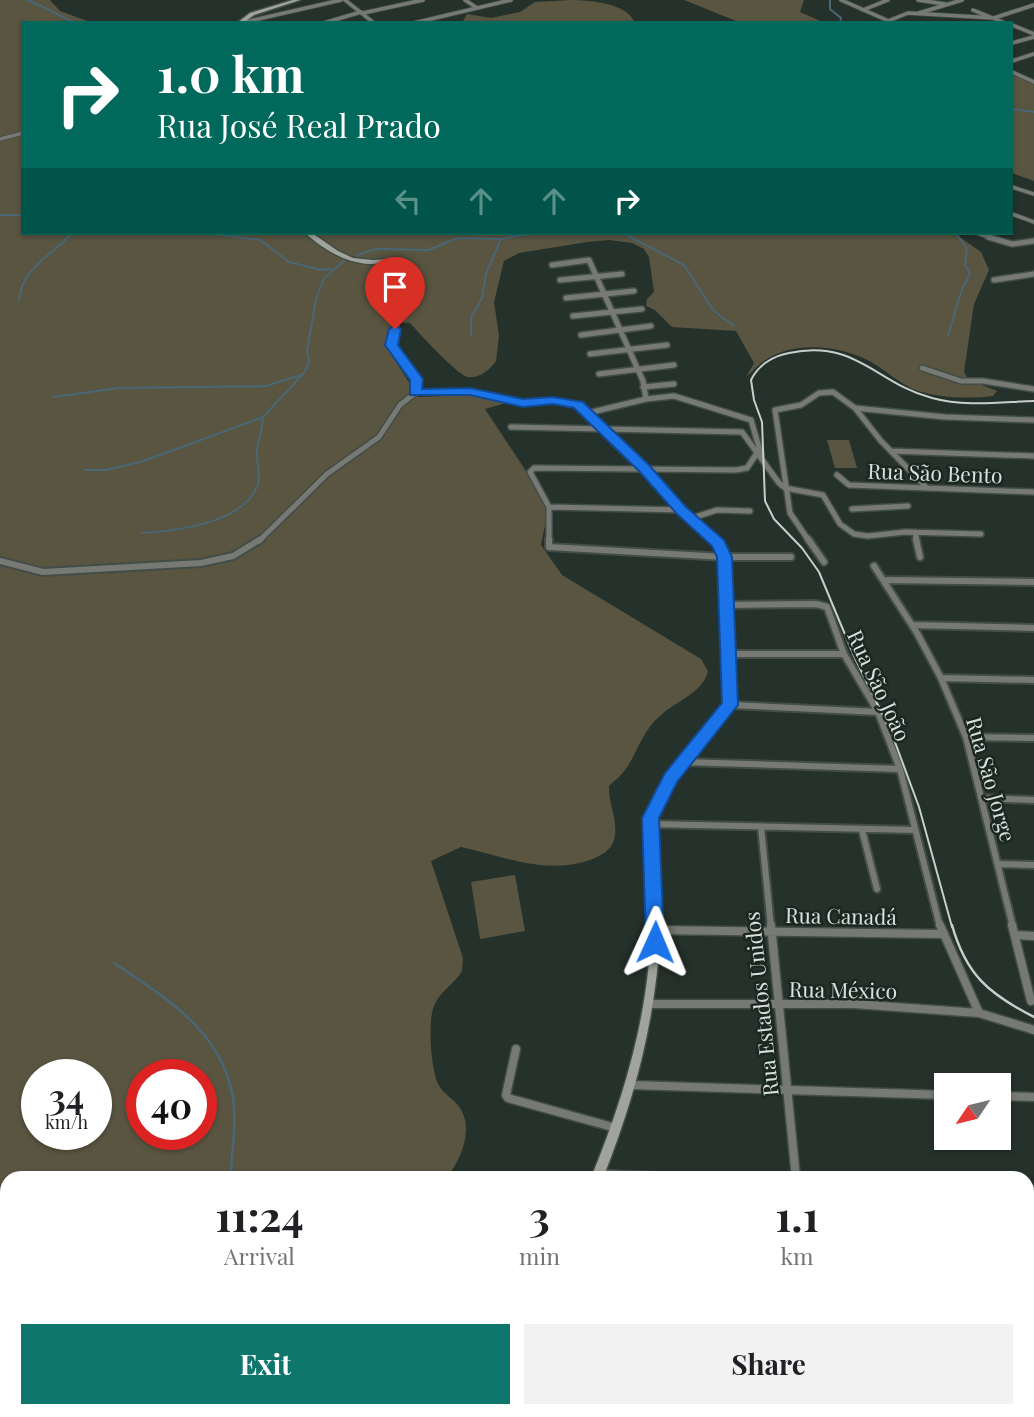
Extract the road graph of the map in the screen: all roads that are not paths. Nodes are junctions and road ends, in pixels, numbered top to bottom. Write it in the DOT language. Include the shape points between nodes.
graph roads {
  1 [pos="298,0"];
  2 [pos="343,0"];
  3 [pos="423,0"];
  4 [pos="466,0"];
  5 [pos="511,0"];
  6 [pos="841,0"];
  7 [pos="888,0"];
  8 [pos="918,0"];
  9 [pos="962,0"];
  10 [pos="1033,2"];
  11 [pos="947,5"];
  12 [pos="477,8"];
  13 [pos="863,10"];
  14 [pos="973,10"];
  15 [pos="362,12"];
  16 [pos="918,14"];
  17 [pos="961,18"];
  18 [pos="994,18"];
  19 [pos="241,21"];
  20 [pos="249,21"];
  21 [pos="333,21"];
  22 [pos="372,21"];
  23 [pos="422,21"];
  24 [pos="889,21"];
  25 [pos="892,21"];
  26 [pos="963,21"];
  27 [pos="1001,21"];
  28 [pos="1013,26"];
  29 [pos="1034,36"];
  30 [pos="1013,43"];
  31 [pos="1034,54"];
  32 [pos="1013,61"];
  33 [pos="1013,72"];
  34 [pos="1034,81"];
  35 [pos="21,134"];
  36 [pos="0,139"];
  37 [pos="1013,187"];
  38 [pos="1034,194"];
  39 [pos="1013,215"];
  40 [pos="1034,222"];
  41 [pos="311,235"];
  42 [pos="983,235"];
  43 [pos="1034,241"];
  44 [pos="552,265"];
  45 [pos="622,274"];
  46 [pos="1034,274"];
  47 [pos="596,277"];
  48 [pos="994,280"];
  49 [pos="561,281"];
  50 [pos="634,291"];
  51 [pos="603,293"];
  52 [pos="566,298"];
  53 [pos="642,309"];
  54 [pos="612,312"];
  55 [pos="573,316"];
  56 [pos="650,326"];
  57 [pos="620,331"];
  58 [pos="581,335"];
  59 [pos="667,345"];
  60 [pos="628,350"];
  61 [pos="590,354"];
  62 [pos="674,365"];
  63 [pos="922,368"];
  64 [pos="638,369"];
  65 [pos="599,374"];
  66 [pos="645,384"];
  67 [pos="674,384"];
  68 [pos="1034,389"];
  69 [pos="415,393"];
  70 [pos="646,398"];
  71 [pos="653,398"];
  72 [pos="855,408"];
  73 [pos="589,413"];
  74 [pos="751,419"];
  75 [pos="1034,420"];
  76 [pos="511,427"];
  77 [pos="602,428"];
  78 [pos="742,432"];
  79 [pos="891,451"];
  80 [pos="759,455"];
  81 [pos="1034,456"];
  82 [pos="644,468"];
  83 [pos="837,475"];
  84 [pos="926,487"];
  85 [pos="786,488"];
  86 [pos="1034,492"];
  87 [pos="908,506"];
  88 [pos="549,507"];
  89 [pos="852,509"];
  90 [pos="681,510"];
  91 [pos="750,510"];
  92 [pos="692,518"];
  93 [pos="915,533"];
  94 [pos="981,534"];
  95 [pos="724,557"];
  96 [pos="920,557"];
  97 [pos="791,558"];
  98 [pos="0,561"];
  99 [pos="824,562"];
  100 [pos="874,566"];
  101 [pos="884,580"];
  102 [pos="1034,582"];
  103 [pos="726,605"];
  104 [pos="913,625"];
  105 [pos="1034,628"];
  106 [pos="728,654"];
  107 [pos="844,654"];
  108 [pos="941,678"];
  109 [pos="1034,680"];
  110 [pos="730,705"];
  111 [pos="878,712"];
  112 [pos="966,737"];
  113 [pos="1034,738"];
  114 [pos="683,762"];
  115 [pos="900,769"];
  116 [pos="981,798"];
  117 [pos="1034,800"];
  118 [pos="650,824"];
  119 [pos="761,827"];
  120 [pos="862,830"];
  121 [pos="915,830"];
  122 [pos="998,864"];
  123 [pos="1034,865"];
  124 [pos="877,890"];
  125 [pos="655,930"];
  126 [pos="770,931"];
  127 [pos="942,933"];
  128 [pos="1015,936"];
  129 [pos="1034,936"];
  130 [pos="1031,1001"];
  131 [pos="648,1004"];
  132 [pos="779,1006"];
  133 [pos="979,1013"];
  134 [pos="1034,1031"];
  135 [pos="516,1048"];
  136 [pos="632,1085"];
  137 [pos="788,1092"];
  138 [pos="934,1095"];
  139 [pos="1012,1096"];
  140 [pos="1034,1097"];
  141 [pos="616,1128"];
  142 [pos="600,1171"];
  143 [pos="795,1171"];
  1 -- 19 [label="street"];
  2 -- 15 [label="street"];
  2 -- 20 [label="street"];
  3 -- 15 [label="street"];
  4 -- 12 [label="street"];
  5 -- 12 [label="street"];
  6 -- 13 [label="street"];
  7 -- 13 [label="street"];
  8 -- 11 [label="street"];
  9 -- 11 [label="street"];
  10 -- 18 [label="street"];
  11 -- 16 [label="street"];
  12 -- 23 [label="street"];
  13 -- 24 [label="street"];
  14 -- 18 [label="street"];
  15 -- 21 [label="street"];
  15 -- 22 [label="street"];
  16 -- 17 [label="street"];
  16 -- 25 [label="street" via="902,14"];
  17 -- 18 [label="street"];
  17 -- 26 [label="street"];
  18 -- 27 [label="street"];
  28 -- 29 [label="street"];
  29 -- 30 [label="street"];
  31 -- 32 [label="street"];
  33 -- 34 [label="street"];
  35 -- 36 [label="street"];
  37 -- 38 [label="street"];
  39 -- 40 [label="street"];
  41 -- 69 [label="street" via="349,258 401,262 399,309 391,345 416,379"];
  42 -- 43 [label="street" via="1012,244"];
  44 -- 47 [label="street" via="589,260"];
  45 -- 47 [label="street"];
  46 -- 48 [label="street"];
  47 -- 49 [label="street"];
  47 -- 51 [label="street"];
  50 -- 51 [label="street"];
  51 -- 52 [label="street"];
  51 -- 54 [label="street"];
  53 -- 54 [label="street"];
  54 -- 55 [label="street"];
  54 -- 57 [label="street"];
  56 -- 57 [label="street"];
  57 -- 58 [label="street"];
  57 -- 60 [label="street"];
  59 -- 60 [label="street"];
  60 -- 61 [label="street"];
  60 -- 64 [label="street"];
  62 -- 64 [label="street"];
  63 -- 68 [label="street" via="961,381"];
  64 -- 65 [label="street"];
  64 -- 66 [label="street"];
  66 -- 67 [label="street"];
  66 -- 70 [label="street"];
  66 -- 71 [label="street"];
  69 -- 73 [label="street" via="470,392 523,403 568,401"];
  69 -- 98 [label="street" via="400,405 379,437 327,474 259,541 233,556 201,563 43,572"];
  70 -- 71 [label="street"];
  70 -- 73 [label="street"];
  71 -- 74 [label="street" via="686,398"];
  72 -- 75 [label="street"];
  72 -- 79 [label="street"];
  72 -- 85 [label="street" via="825,391 800,405 773,412"];
  73 -- 77 [label="street"];
  74 -- 78 [label="street"];
  74 -- 80 [label="street"];
  76 -- 77 [label="street"];
  77 -- 78 [label="street"];
  77 -- 82 [label="street"];
  78 -- 80 [label="street"];
  79 -- 81 [label="street"];
  79 -- 84 [label="street"];
  80 -- 82 [label="street" via="747,468 736,470"];
  80 -- 85 [label="street"];
  82 -- 88 [label="street" via="530,470"];
  82 -- 90 [label="street"];
  83 -- 84 [label="street, Rua São Bento" via="849,485"];
  84 -- 86 [label="street, Rua São Bento"];
  85 -- 93 [label="street" via="822,495 845,530 854,534"];
  85 -- 99 [label="street" via="790,513"];
  87 -- 89 [label="street"];
  88 -- 90 [label="street"];
  88 -- 95 [label="street" via="549,547"];
  90 -- 92 [label="street"];
  91 -- 92 [label="street" via="718,510"];
  92 -- 95 [label="street" via="719,544"];
  93 -- 94 [label="street"];
  93 -- 96 [label="street"];
  95 -- 97 [label="street"];
  95 -- 103 [label="street"];
  100 -- 101 [label="street, Rua São Jorge"];
  101 -- 102 [label="street"];
  101 -- 104 [label="street, Rua São Jorge"];
  103 -- 106 [label="street"];
  103 -- 107 [label="street, Rua São João" via="827,607"];
  104 -- 105 [label="street"];
  104 -- 108 [label="street, Rua São Jorge"];
  106 -- 107 [label="street"];
  106 -- 110 [label="street"];
  107 -- 111 [label="street, Rua São João"];
  108 -- 109 [label="street"];
  108 -- 112 [label="street, Rua São Jorge"];
  110 -- 111 [label="street"];
  110 -- 114 [label="street"];
  111 -- 115 [label="street, Rua São João"];
  112 -- 113 [label="street"];
  112 -- 116 [label="street, Rua São Jorge"];
  114 -- 115 [label="street"];
  114 -- 118 [label="street" via="659,799"];
  115 -- 121 [label="street, Rua São João"];
  116 -- 117 [label="street"];
  116 -- 122 [label="street, Rua São Jorge"];
  118 -- 119 [label="street"];
  118 -- 125 [label="street"];
  119 -- 120 [label="street"];
  119 -- 126 [label="street, Rua Estados Unidos"];
  120 -- 121 [label="street"];
  120 -- 124 [label="street"];
  121 -- 127 [label="street, Rua São João"];
  122 -- 123 [label="street"];
  122 -- 128 [label="street, Rua São Jorge"];
  125 -- 126 [label="street, Rua Canadá"];
  125 -- 131 [label="street"];
  126 -- 127 [label="street, Rua Canadá"];
  126 -- 132 [label="street, Rua Estados Unidos"];
  127 -- 133 [label="street, Rua São João"];
  128 -- 129 [label="street"];
  128 -- 130 [label="street, Rua São Jorge"];
  131 -- 132 [label="street, Rua México"];
  131 -- 136 [label="street"];
  132 -- 133 [label="street, Rua México" via="854,1004"];
  132 -- 137 [label="street, Rua Estados Unidos"];
  133 -- 134 [label="street, Rua México"];
  135 -- 141 [label="street" via="508,1098"];
  136 -- 137 [label="street"];
  136 -- 141 [label="street"];
  137 -- 138 [label="street"];
  137 -- 143 [label="street, Rua Estados Unidos"];
  139 -- 140 [label="street"];
  141 -- 142 [label="street"];
}
